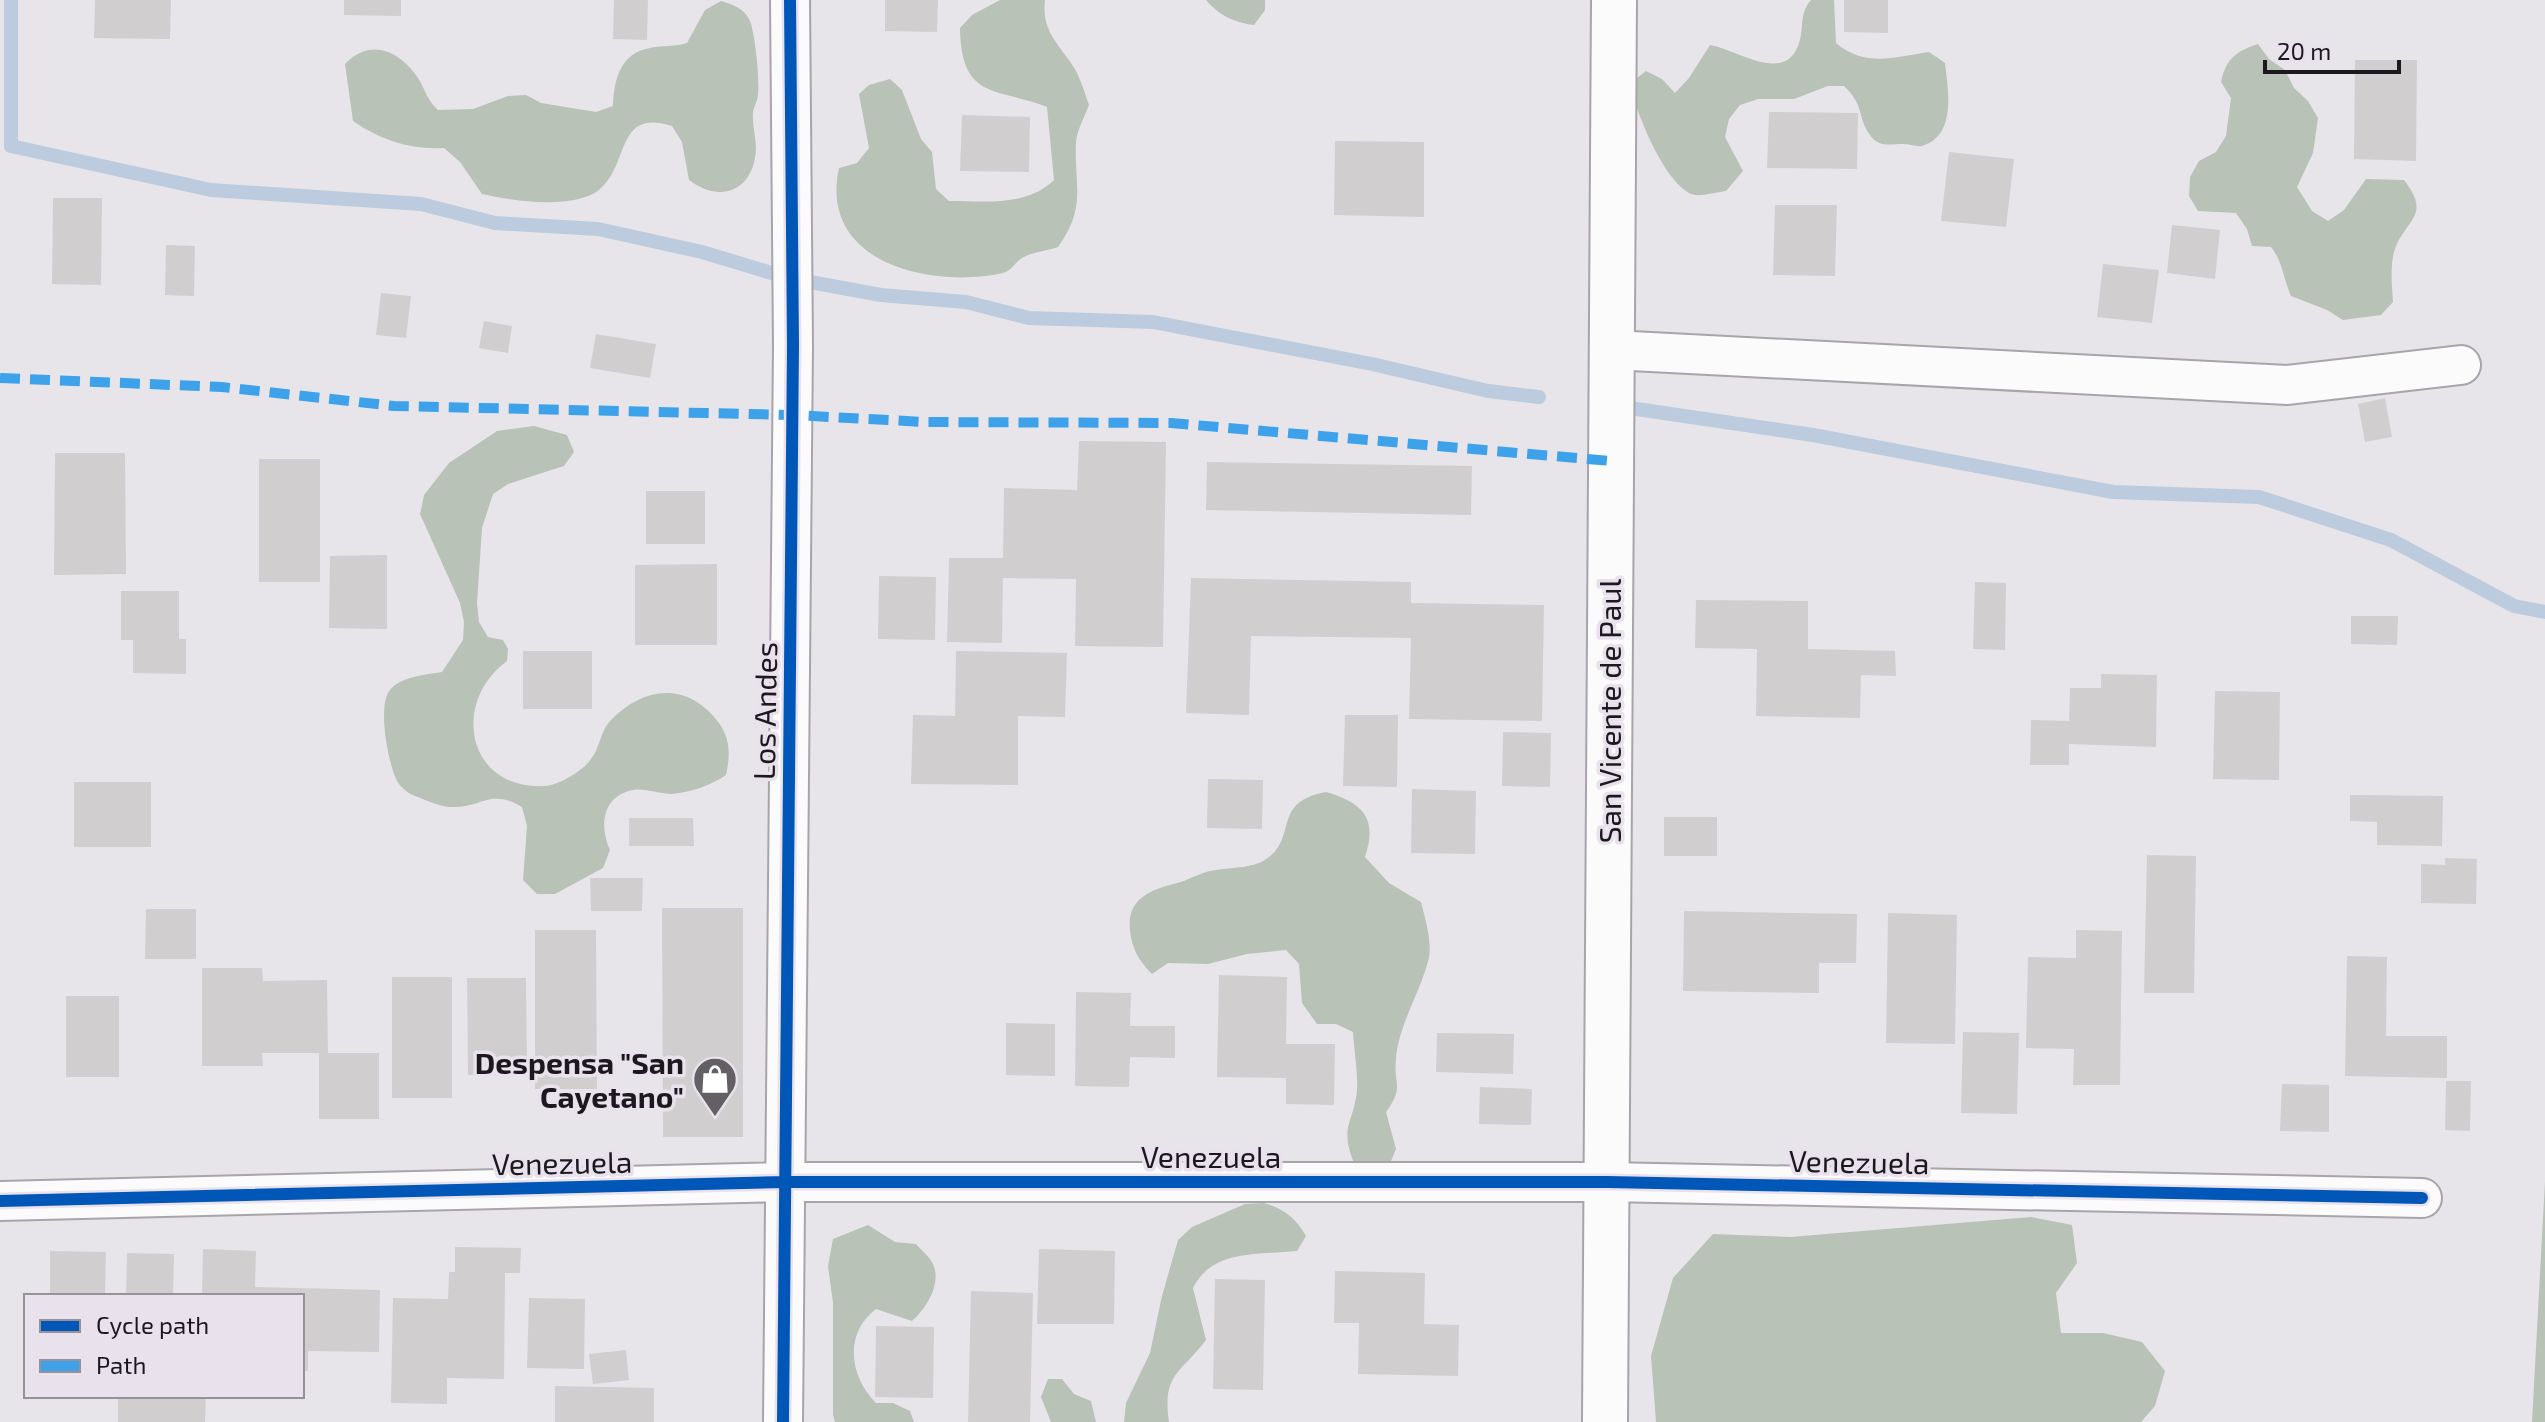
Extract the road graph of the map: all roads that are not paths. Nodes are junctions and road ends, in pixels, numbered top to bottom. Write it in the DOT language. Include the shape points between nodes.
graph roads {
  1 [pos="790,0"];
  2 [pos="1614,0"];
  3 [pos="1612,350"];
  4 [pos="2461,365"];
  5 [pos="785,1182"];
  6 [pos="1607,1182"];
  7 [pos="2422,1198"];
  8 [pos="0,1201"];
  9 [pos="783,1422"];
  10 [pos="1605,1422"];
  1 -- 5 [label="street, Los Andes" via="793,346"];
  2 -- 3 [label="street, San Vicente de Paul"];
  3 -- 4 [label="street" via="2288,385"];
  3 -- 6 [label="street, San Vicente de Paul"];
  5 -- 6 [label="street, Venezuela"];
  5 -- 8 [label="street, Venezuela"];
  5 -- 9 [label="street, Los Andes"];
  6 -- 7 [label="street, Venezuela"];
  6 -- 10 [label="street, San Vicente de Paul"];
}
